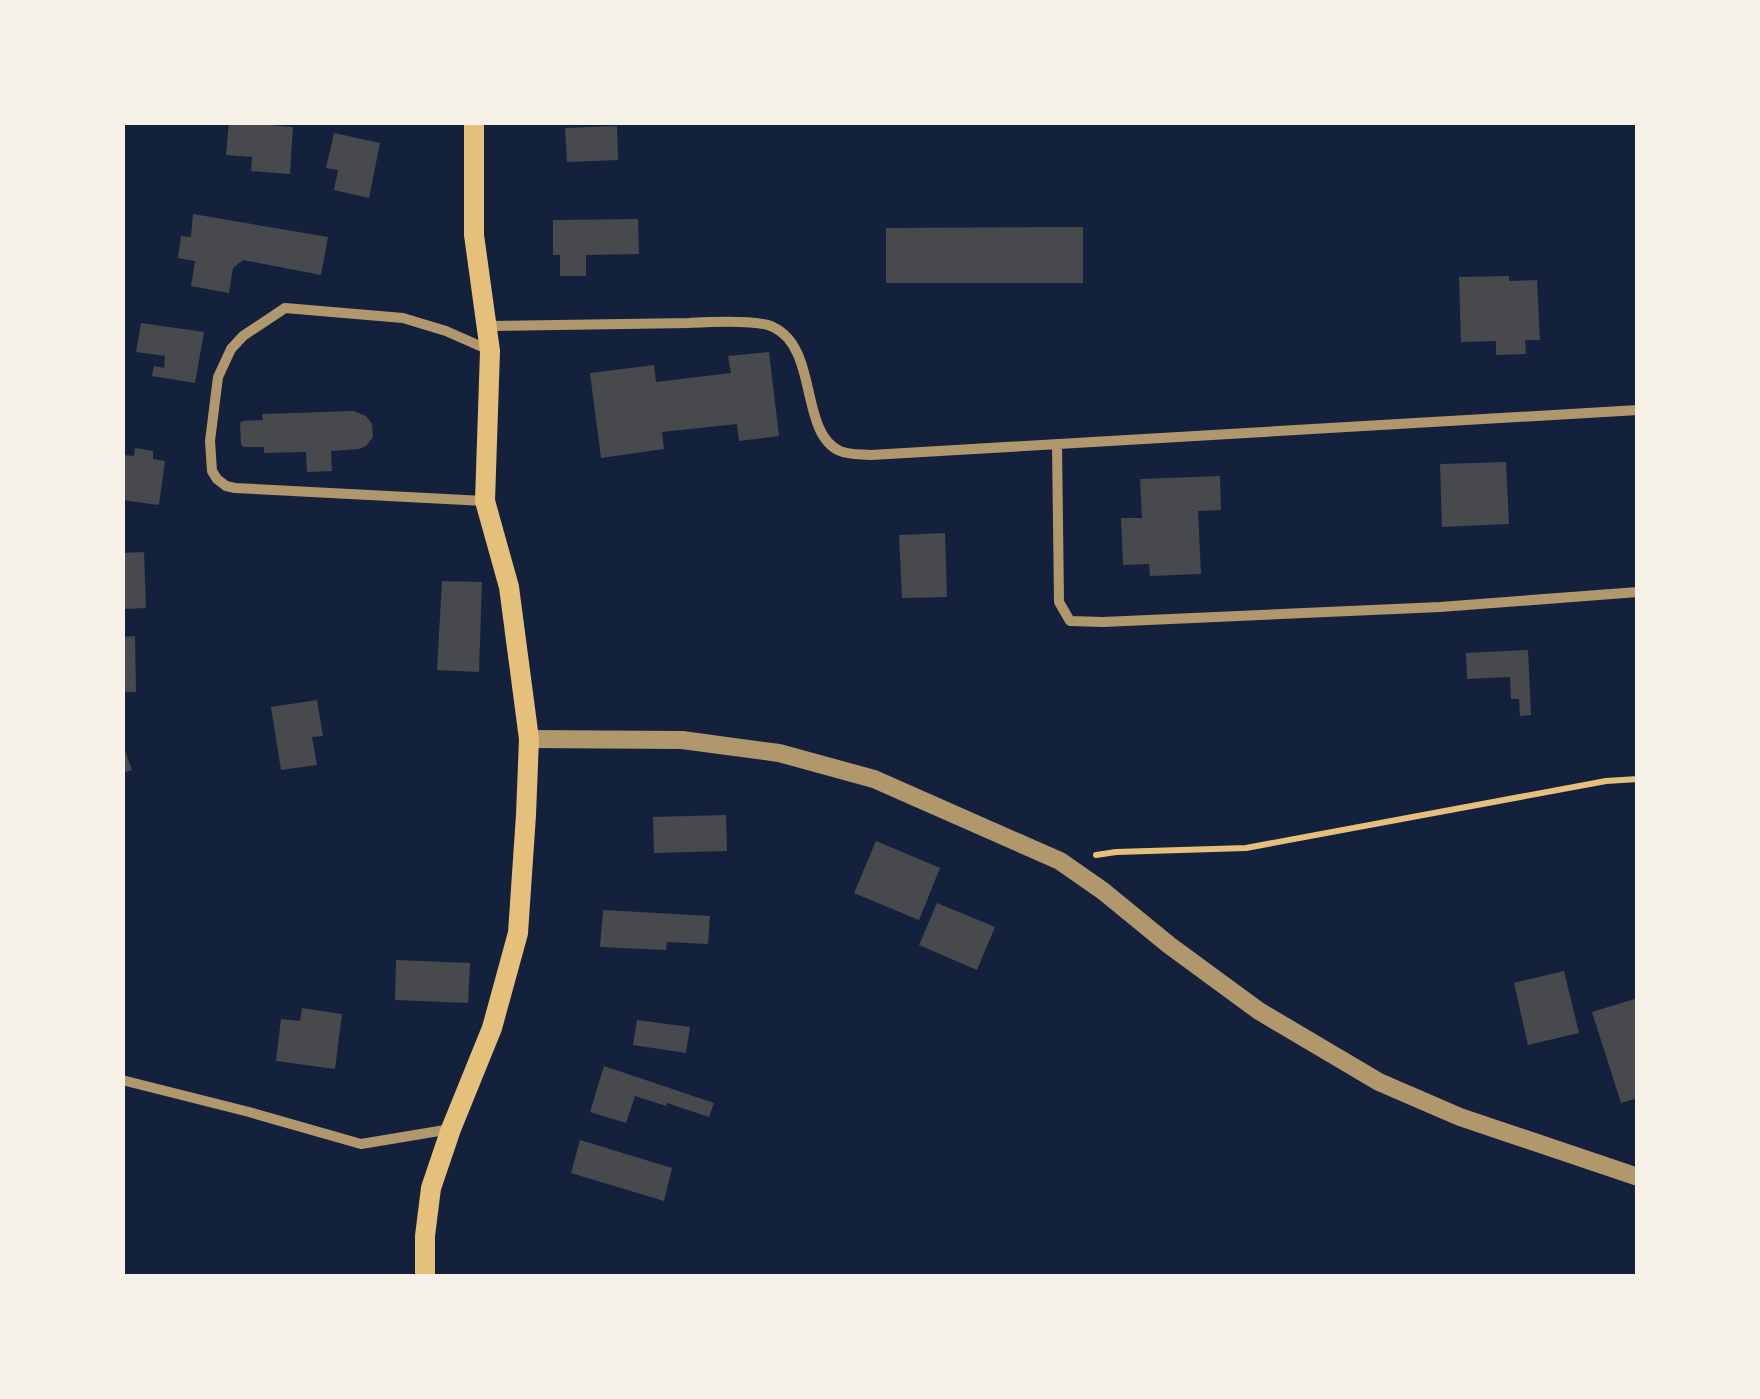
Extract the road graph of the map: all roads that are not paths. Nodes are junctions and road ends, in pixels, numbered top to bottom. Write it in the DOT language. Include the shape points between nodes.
graph roads {
  1 [pos="474,122"];
  2 [pos="488,326"];
  3 [pos="490,350"];
  4 [pos="1638,410"];
  5 [pos="1057,444"];
  6 [pos="486,501"];
  7 [pos="1638,592"];
  8 [pos="529,739"];
  9 [pos="122,1080"];
  10 [pos="451,1130"];
  11 [pos="1638,1178"];
  12 [pos="425,1276"];
  1 -- 2 [label="main road" via="474,235"];
  2 -- 3 [label="main road"];
  2 -- 5 [label="street" via="770,325 787,336 801,360 818,426 844,453"];
  3 -- 6 [label="main road"];
  3 -- 6 [label="street" via="403,318 285,308 231,350 218,377 210,442 212,471 234,488"];
  4 -- 5 [label="street"];
  5 -- 7 [label="street" via="1059,602 1070,621"];
  6 -- 8 [label="main road" via="509,587"];
  8 -- 10 [label="main road" via="518,934 492,1028"];
  8 -- 11 [label="street" via="682,740 780,753 874,780 1060,861 1259,1011 1379,1082 1460,1118"];
  9 -- 10 [label="street" via="361,1144"];
  10 -- 12 [label="main road" via="431,1188"];
}
